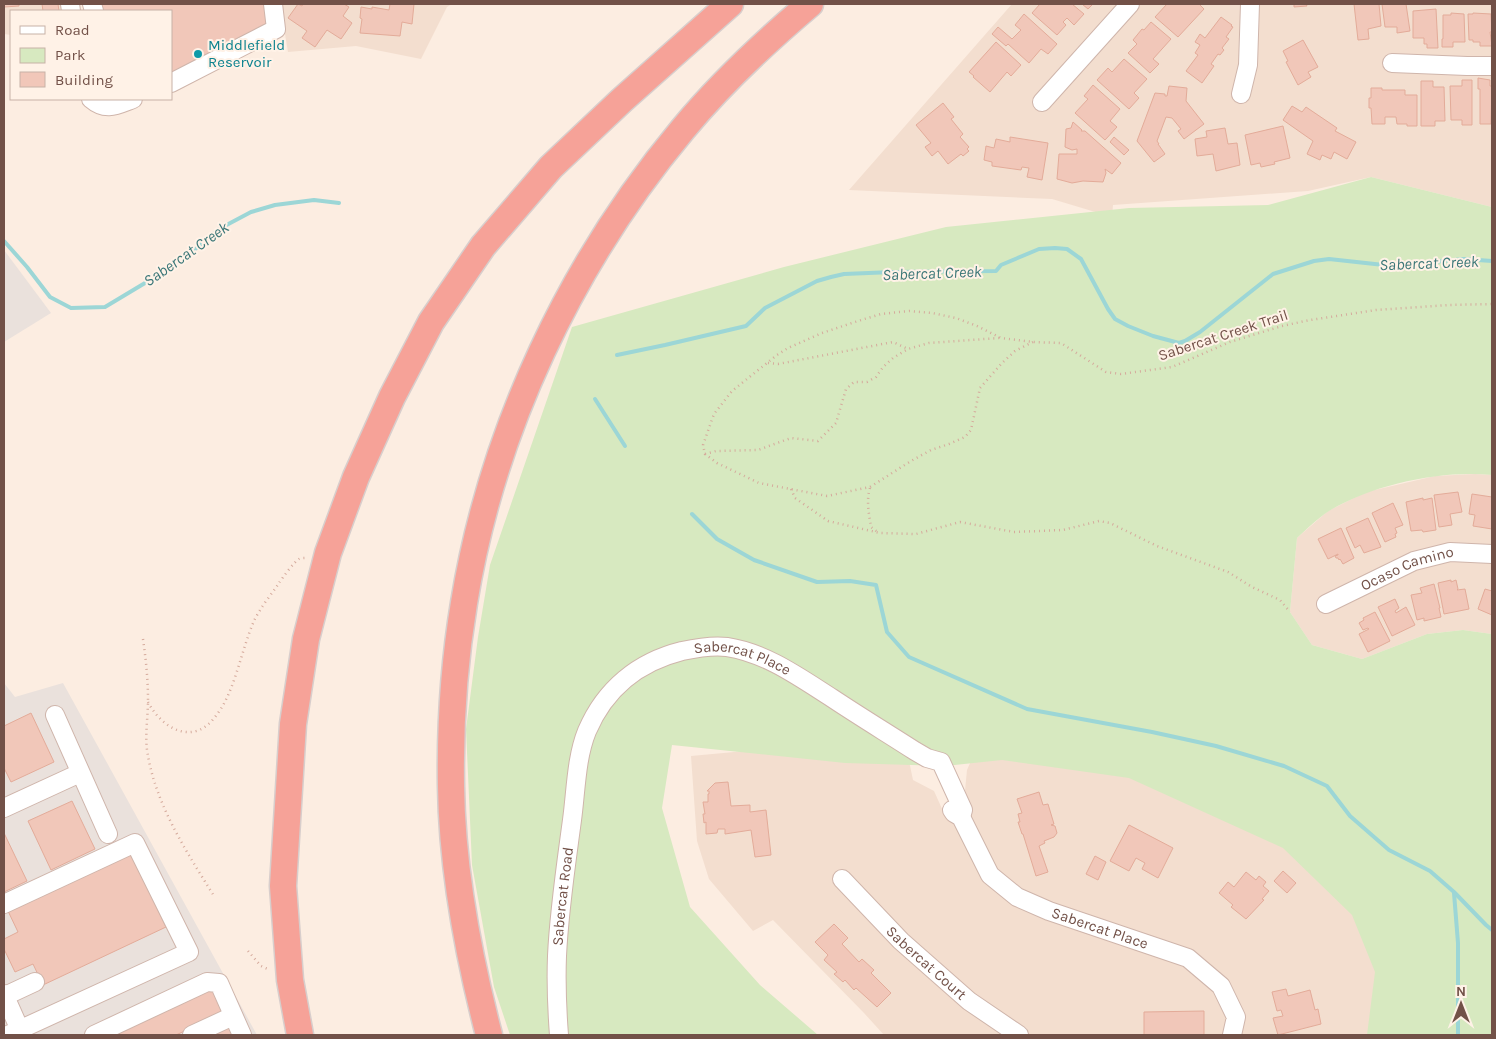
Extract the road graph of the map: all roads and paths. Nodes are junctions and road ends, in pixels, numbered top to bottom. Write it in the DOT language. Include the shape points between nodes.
graph roads {
  1 [pos="273,4"];
  2 [pos="730,4"];
  3 [pos="810,4"];
  4 [pos="1130,4"];
  5 [pos="1250,4"];
  6 [pos="1392,63"];
  7 [pos="1492,66"];
  8 [pos="172,83"];
  9 [pos="1240,94"];
  10 [pos="92,100"];
  11 [pos="131,100"];
  12 [pos="1042,102"];
  13 [pos="1492,304"];
  14 [pos="1001,338"];
  15 [pos="1033,342"];
  16 [pos="908,349"];
  17 [pos="768,363"];
  18 [pos="705,454"];
  19 [pos="870,487"];
  20 [pos="791,490"];
  21 [pos="880,534"];
  22 [pos="328,553"];
  23 [pos="1492,554"];
  24 [pos="1326,604"];
  25 [pos="1290,612"];
  26 [pos="143,639"];
  27 [pos="148,702"];
  28 [pos="55,715"];
  29 [pos="580,757"];
  30 [pos="80,773"];
  31 [pos="4,808"];
  32 [pos="108,834"];
  33 [pos="842,879"];
  34 [pos="214,896"];
  35 [pos="4,904"];
  36 [pos="248,951"];
  37 [pos="290,980"];
  38 [pos="35,982"];
  39 [pos="4,995"];
  40 [pos="234,1016"];
  41 [pos="14,1033"];
  42 [pos="94,1035"];
  43 [pos="192,1035"];
  44 [pos="242,1035"];
  45 [pos="300,1035"];
  46 [pos="489,1035"];
  47 [pos="559,1035"];
  48 [pos="1019,1035"];
  49 [pos="1232,1035"];
  1 -- 8 [label="street" via="276,29"];
  2 -- 22 [label="highway" via="551,166 483,246 431,322 392,397 356,478"];
  3 -- 46 [label="highway" via="738,70 683,128 591,256 520,401 495,472 464,602 456,663 451,770 462,914"];
  4 -- 12 [label="street"];
  5 -- 9 [label="street" via="1248,65"];
  6 -- 7 [label="street"];
  10 -- 11 [label="street" via="104,106"];
  13 -- 15 [label="path, Sabercat Creek Trail" via="1376,310 1282,326 1230,342 1172,367 1121,374 1106,372 1061,342"];
  14 -- 15 [label="path, Sabercat Creek Trail"];
  14 -- 16 [label="path" via="929,343"];
  14 -- 17 [label="path" via="956,318 932,313 882,314 822,333 788,348"];
  15 -- 19 [label="path" via="1015,351 980,388 971,430 965,436 931,450"];
  16 -- 17 [label="path" via="892,342 778,364"];
  16 -- 18 [label="path" via="883,366 876,377 867,382 854,382 846,389 836,423 818,441 791,438 758,450"];
  17 -- 18 [label="path" via="732,391 714,414 703,446"];
  18 -- 20 [label="path" via="759,483"];
  19 -- 20 [label="path" via="827,496"];
  19 -- 21 [label="path" via="868,508 871,527"];
  20 -- 21 [label="path" via="795,498 828,521"];
  21 -- 25 [label="path" via="916,534 960,522 1014,532 1064,530 1099,521 1110,523 1157,546 1228,572 1280,600"];
  22 -- 27 [label="path" via="298,559 282,578 254,620 226,700 208,725 187,732 175,730 163,723"];
  22 -- 37 [label="highway" via="306,639 293,724 282,886"];
  23 -- 24 [label="street, Ocaso Camino" via="1450,552 1414,561"];
  26 -- 27 [label="path"];
  27 -- 34 [label="path" via="147,748 158,793 178,838"];
  28 -- 30 [label="street"];
  29 -- 47 [label="street, Sabercat Road" via="557,954"];
  29 -- 49 [label="street, Sabercat Place" via="599,707 640,667 666,655 696,648 726,647 758,655 788,670 915,751 937,761 954,813 961,817 990,875 1017,897 1188,958 1222,986 1236,1017"];
  30 -- 31 [label="street"];
  30 -- 32 [label="street"];
  33 -- 48 [label="street, Sabercat Court" via="901,941 969,1001"];
  35 -- 41 [label="street" via="135,843 189,952"];
  36 -- 37 [label="path" via="261,966"];
  37 -- 45 [label="highway"];
  38 -- 39 [label="street"];
  39 -- 41 [label="street"];
  40 -- 42 [label="street" via="219,984 207,982"];
  40 -- 43 [label="street"];
  40 -- 44 [label="street"];
}
